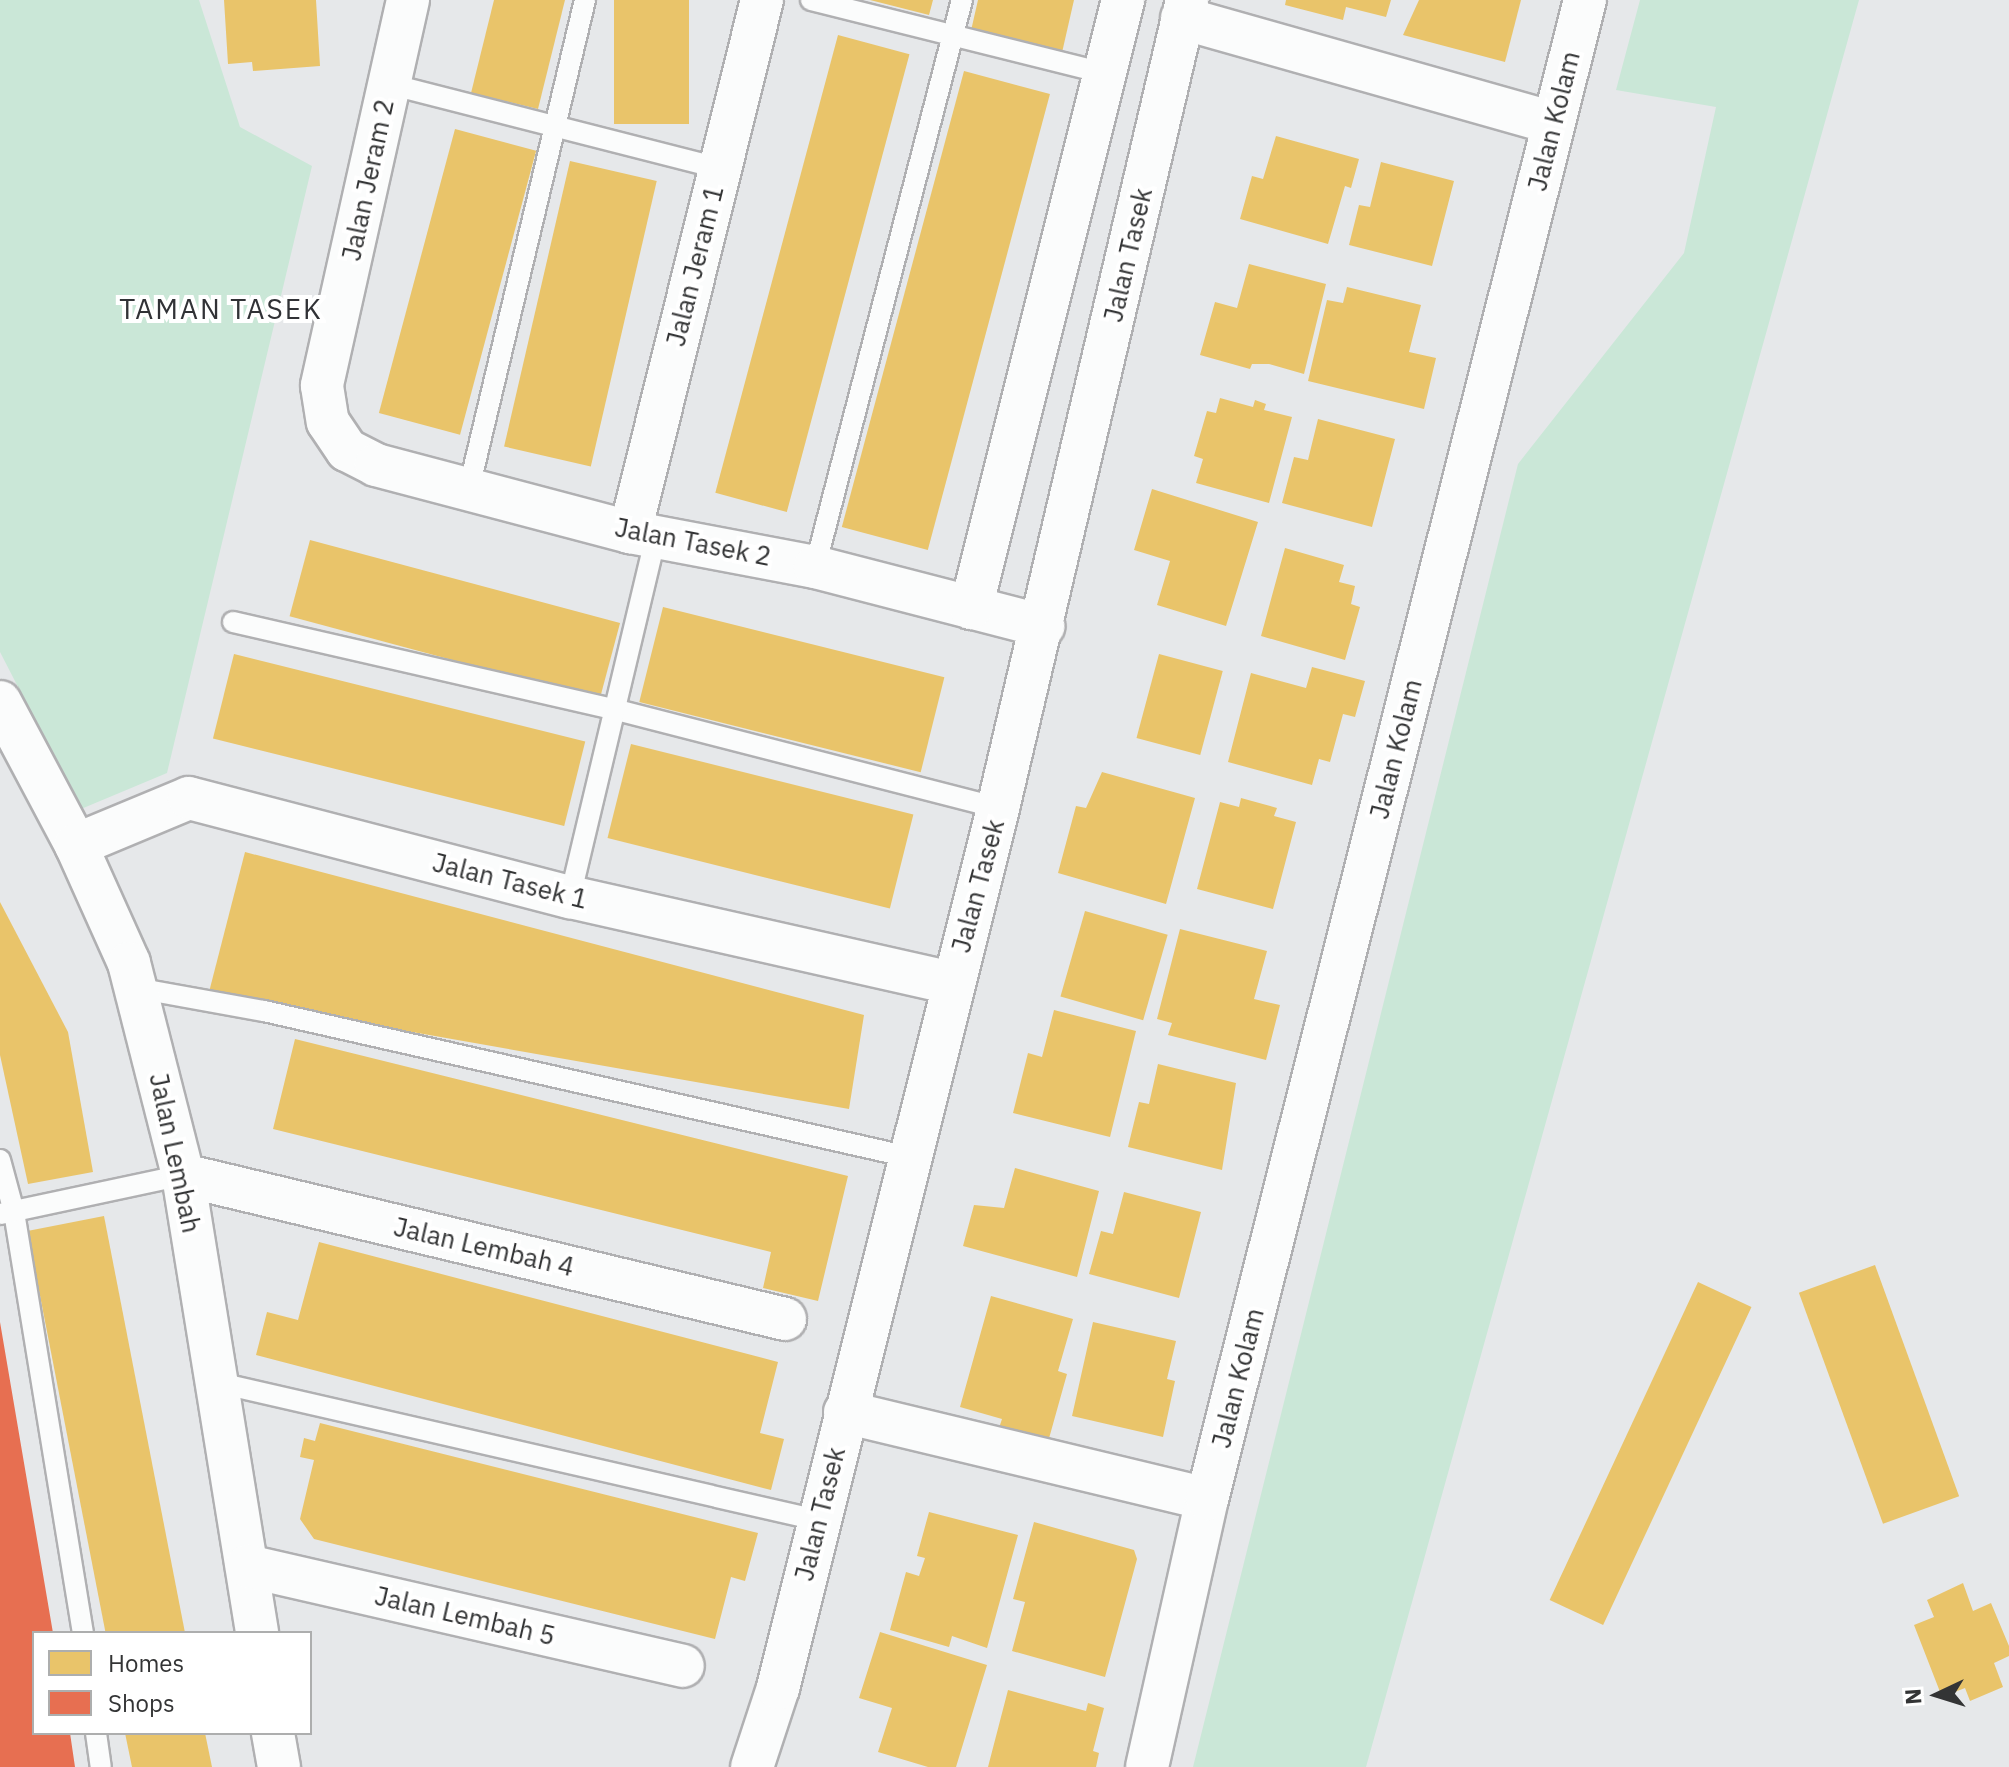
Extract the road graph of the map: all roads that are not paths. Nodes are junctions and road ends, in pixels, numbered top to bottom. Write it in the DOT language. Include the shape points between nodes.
graph roads {
  1 [pos="408,0"];
  2 [pos="585,0"];
  3 [pos="762,0"];
  4 [pos="811,0"];
  5 [pos="962,0"];
  6 [pos="1123,0"];
  7 [pos="1585,0"];
  8 [pos="1184,9"];
  9 [pos="954,35"];
  10 [pos="1103,73"];
  11 [pos="389,84"];
  12 [pos="1553,123"];
  13 [pos="554,129"];
  14 [pos="719,168"];
  15 [pos="347,450"];
  16 [pos="469,488"];
  17 [pos="643,533"];
  18 [pos="815,567"];
  19 [pos="971,608"];
  20 [pos="233,622"];
  21 [pos="1043,626"];
  22 [pos="0,702"];
  23 [pos="617,710"];
  24 [pos="998,808"];
  25 [pos="76,845"];
  26 [pos="570,897"];
  27 [pos="952,983"];
  28 [pos="136,988"];
  29 [pos="909,1157"];
  30 [pos="0,1160"];
  31 [pos="183,1175"];
  32 [pos="7,1213"];
  33 [pos="785,1319"];
  34 [pos="215,1382"];
  35 [pos="845,1412"];
  36 [pos="1207,1499"];
  37 [pos="817,1520"];
  38 [pos="247,1566"];
  39 [pos="83,1631"];
  40 [pos="257,1631"];
  41 [pos="683,1666"];
  42 [pos="96,1735"];
  43 [pos="273,1735"];
  44 [pos="101,1767"];
  45 [pos="279,1767"];
  46 [pos="752,1767"];
  47 [pos="1147,1767"];
  1 -- 11 [label="street, Jalan Jeram 2"];
  2 -- 13 [label="lane"];
  3 -- 14 [label="street, Jalan Jeram 1"];
  4 -- 9 [label="lane"];
  5 -- 9 [label="lane"];
  6 -- 10 [label="street"];
  7 -- 12 [label="street, Jalan Kolam"];
  8 -- 12 [label="street"];
  8 -- 21 [label="street, Jalan Tasek"];
  9 -- 10 [label="lane"];
  9 -- 18 [label="lane"];
  10 -- 19 [label="street"];
  11 -- 13 [label="lane"];
  11 -- 15 [label="street, Jalan Jeram 2" via="322,386 328,422"];
  12 -- 36 [label="street, Jalan Kolam"];
  13 -- 14 [label="lane"];
  13 -- 16 [label="lane"];
  14 -- 17 [label="street, Jalan Jeram 1"];
  15 -- 16 [label="street, Jalan Tasek 2" via="376,465"];
  16 -- 17 [label="street, Jalan Tasek 2"];
  17 -- 18 [label="street, Jalan Tasek 2"];
  17 -- 23 [label="lane"];
  18 -- 19 [label="street, Jalan Tasek 2"];
  19 -- 21 [label="street, Jalan Tasek 2"];
  20 -- 23 [label="lane"];
  21 -- 24 [label="street, Jalan Tasek"];
  22 -- 25 [label="street, Jalan Lembah"];
  23 -- 24 [label="lane"];
  23 -- 26 [label="lane"];
  24 -- 27 [label="street, Jalan Tasek"];
  25 -- 26 [label="street, Jalan Tasek 1" via="189,798"];
  25 -- 28 [label="street, Jalan Lembah"];
  26 -- 27 [label="street, Jalan Tasek 1"];
  27 -- 29 [label="street, Jalan Tasek"];
  28 -- 29 [label="lane" via="264,1011"];
  28 -- 31 [label="street, Jalan Lembah"];
  29 -- 35 [label="street, Jalan Tasek"];
  30 -- 32 [label="lane"];
  31 -- 32 [label="lane"];
  31 -- 33 [label="street, Jalan Lembah 4"];
  31 -- 34 [label="street, Jalan Lembah"];
  32 -- 39 [label="lane"];
  34 -- 37 [label="lane"];
  34 -- 38 [label="street, Jalan Lembah"];
  35 -- 36 [label="street"];
  35 -- 37 [label="street, Jalan Tasek"];
  36 -- 47 [label="street, Jalan Kolam"];
  37 -- 46 [label="street, Jalan Tasek" via="778,1688"];
  38 -- 40 [label="street, Jalan Lembah"];
  38 -- 41 [label="street, Jalan Lembah 5"];
  42 -- 44 [label="lane"];
  43 -- 45 [label="street"];
}
